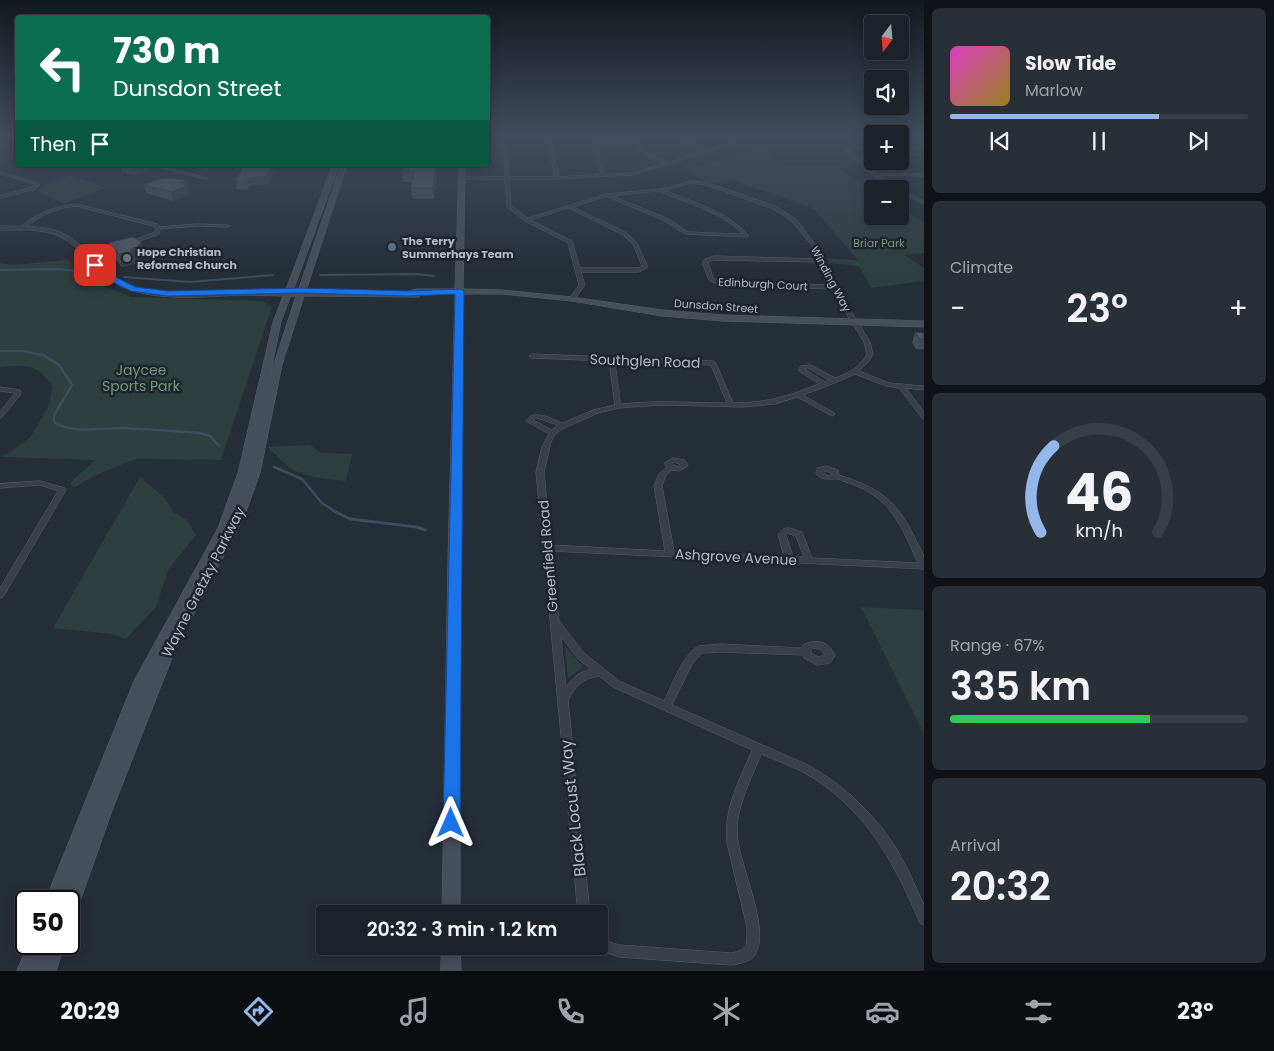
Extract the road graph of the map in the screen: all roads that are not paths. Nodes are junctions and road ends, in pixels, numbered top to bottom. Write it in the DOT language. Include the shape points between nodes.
graph roads {
  1 [pos="32,182"];
  2 [pos="330,182"];
  3 [pos="337,182"];
  4 [pos="462,182"];
  5 [pos="506,182"];
  6 [pos="689,182"];
  7 [pos="694,182"];
  8 [pos="660,190"];
  9 [pos="909,194"];
  10 [pos="606,195"];
  11 [pos="913,196"];
  12 [pos="924,196"];
  13 [pos="0,197"];
  14 [pos="924,203"];
  15 [pos="570,207"];
  16 [pos="527,220"];
  17 [pos="228,226"];
  18 [pos="0,228"];
  19 [pos="158,228"];
  20 [pos="20,229"];
  21 [pos="125,245"];
  22 [pos="115,248"];
  23 [pos="86,256"];
  24 [pos="822,261"];
  25 [pos="579,270"];
  26 [pos="833,287"];
  27 [pos="295,292"];
  28 [pos="246,293"];
  29 [pos="460,293"];
  30 [pos="572,299"];
  31 [pos="855,322"];
  32 [pos="924,324"];
  33 [pos="532,356"];
  34 [pos="612,360"];
  35 [pos="856,372"];
  36 [pos="835,380"];
  37 [pos="825,385"];
  38 [pos="902,388"];
  39 [pos="924,388"];
  40 [pos="0,389"];
  41 [pos="799,396"];
  42 [pos="618,405"];
  43 [pos="731,405"];
  44 [pos="832,414"];
  45 [pos="0,416"];
  46 [pos="924,417"];
  47 [pos="563,425"];
  48 [pos="553,433"];
  49 [pos="671,467"];
  50 [pos="835,476"];
  51 [pos="0,486"];
  52 [pos="548,548"];
  53 [pos="670,554"];
  54 [pos="789,559"];
  55 [pos="809,560"];
  56 [pos="924,566"];
  57 [pos="0,595"];
  58 [pos="554,620"];
  59 [pos="805,652"];
  60 [pos="599,672"];
  61 [pos="562,703"];
  62 [pos="666,707"];
  63 [pos="758,747"];
  64 [pos="58,890"];
  65 [pos="75,890"];
  66 [pos="451,905"];
  67 [pos="583,905"];
  68 [pos="924,919"];
  69 [pos="608,948"];
  70 [pos="34,955"];
  71 [pos="52,955"];
  72 [pos="451,955"];
  73 [pos="27,971"];
  74 [pos="46,971"];
  75 [pos="451,971"];
  1 -- 13 [label="street" via="38,184"];
  2 -- 27 [label="main road, Wayne Gretzky Parkway"];
  3 -- 27 [label="main road, Wayne Gretzky Parkway"];
  4 -- 29 [label="main road"];
  5 -- 16 [label="street" via="509,206"];
  6 -- 8 [label="street, Winding Way"];
  7 -- 24 [label="street, Winding Way" via="772,207 794,220 819,252"];
  8 -- 10 [label="street, Winding Way"];
  8 -- 10 [label="street" via="721,214 737,224 747,236 690,234 664,219"];
  9 -- 11 [label="street"];
  10 -- 15 [label="street, Winding Way"];
  11 -- 12 [label="street"];
  11 -- 14 [label="street"];
  15 -- 16 [label="street, Winding Way"];
  15 -- 25 [label="street" via="625,234 635,243 645,267 639,270"];
  16 -- 25 [label="street" via="570,242"];
  17 -- 19 [label="street"];
  18 -- 20 [label="street, Dunsdon Street"];
  19 -- 20 [label="street" via="69,205 41,214"];
  19 -- 21 [label="street" via="152,236"];
  20 -- 23 [label="street, Dunsdon Street" via="58,234 70,240"];
  22 -- 23 [label="street"];
  23 -- 28 [label="street, Dunsdon Street" via="105,275 134,289 168,293"];
  24 -- 26 [label="street, Winding Way"];
  24 -- 26 [label="street, Edinburgh Court" via="712,258 705,262 711,279 719,283"];
  25 -- 30 [label="street" via="582,286"];
  26 -- 31 [label="street, Winding Way"];
  27 -- 28 [label="main road, Dunsdon Street"];
  27 -- 29 [label="main road, Dunsdon Street"];
  27 -- 64 [label="main road, Wayne Gretzky Parkway" via="277,322 244,473 224,528 141,681"];
  27 -- 65 [label="main road, Wayne Gretzky Parkway" via="254,473 238,517 169,648"];
  29 -- 30 [label="main road, Dunsdon Street"];
  29 -- 66 [label="main road"];
  30 -- 31 [label="main road, Dunsdon Street" via="662,313 723,318"];
  31 -- 32 [label="main road, Dunsdon Street"];
  31 -- 35 [label="street" via="870,354"];
  33 -- 34 [label="street, Southglen Road"];
  34 -- 42 [label="street"];
  34 -- 43 [label="street, Southglen Road" via="713,363"];
  35 -- 36 [label="street, Greenfield Road"];
  35 -- 38 [label="street"];
  36 -- 37 [label="street, Greenfield Road"];
  36 -- 37 [label="street" via="809,366 801,370"];
  37 -- 41 [label="street, Greenfield Road"];
  38 -- 39 [label="street"];
  38 -- 46 [label="street"];
  40 -- 45 [label="street" via="18,391"];
  41 -- 43 [label="street, Greenfield Road" via="766,403"];
  41 -- 44 [label="street"];
  42 -- 43 [label="street, Greenfield Road" via="649,402"];
  42 -- 47 [label="street, Greenfield Road" via="588,413"];
  47 -- 48 [label="street, Greenfield Road"];
  47 -- 48 [label="street" via="538,416 529,421"];
  48 -- 52 [label="street, Greenfield Road" via="544,451 540,472"];
  49 -- 53 [label="street" via="663,474 658,486"];
  50 -- 56 [label="street" via="870,488 891,503"];
  51 -- 57 [label="street" via="40,483 62,490"];
  52 -- 53 [label="street, Ashgrove Avenue"];
  52 -- 58 [label="street, Greenfield Road"];
  53 -- 54 [label="street, Ashgrove Avenue"];
  54 -- 55 [label="street, Ashgrove Avenue"];
  54 -- 55 [label="street" via="782,534 786,530 799,534"];
  55 -- 56 [label="street, Ashgrove Avenue"];
  58 -- 60 [label="street, Greenfield Road" via="576,652"];
  58 -- 61 [label="street, Black Locust Way"];
  59 -- 62 [label="street" via="699,650 690,658"];
  60 -- 61 [label="street" via="585,674 576,680"];
  60 -- 62 [label="street, Greenfield Road" via="624,688"];
  61 -- 67 [label="street, Black Locust Way"];
  62 -- 63 [label="street, Greenfield Road"];
  63 -- 68 [label="street, Greenfield Road" via="821,778 858,809 893,851"];
  63 -- 69 [label="street" via="736,805 731,832 754,931 752,949 746,955 731,960"];
  70 -- 73 [label="main road"];
  71 -- 74 [label="main road"];
  72 -- 75 [label="main road"];
}
